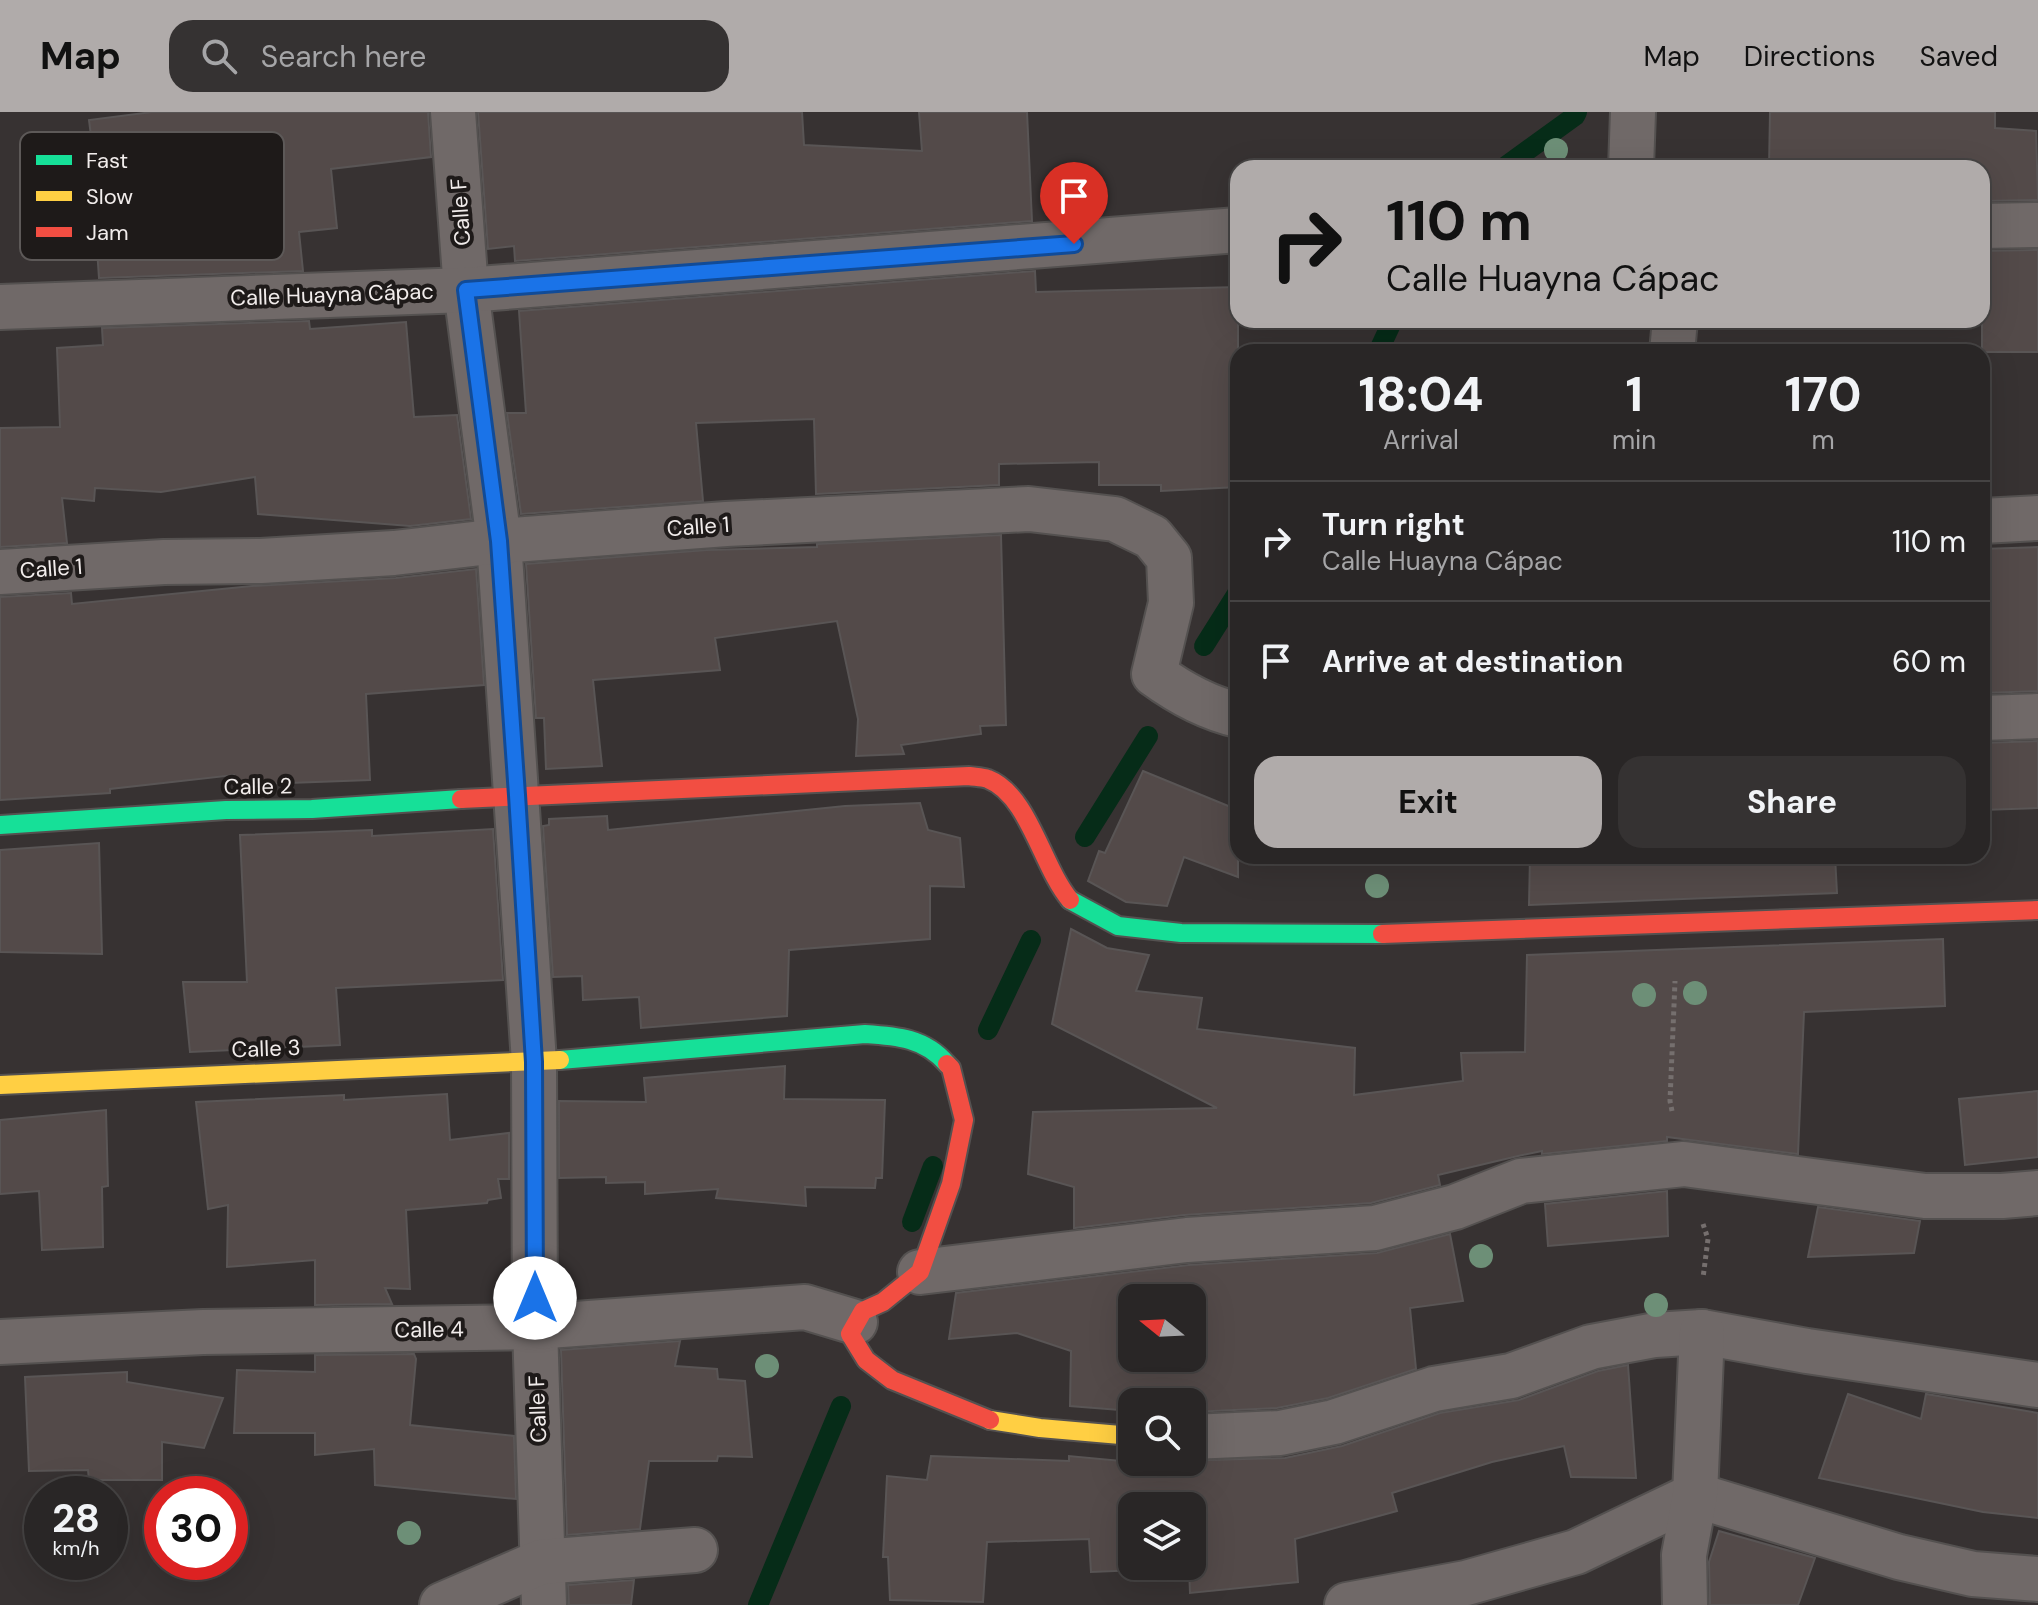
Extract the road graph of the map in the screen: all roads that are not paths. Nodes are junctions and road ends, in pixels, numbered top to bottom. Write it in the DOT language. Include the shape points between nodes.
graph roads {
  1 [pos="453,112"];
  2 [pos="1633,112"];
  3 [pos="1631,160"];
  4 [pos="2038,225"];
  5 [pos="1990,226"];
  6 [pos="1230,231"];
  7 [pos="466,290"];
  8 [pos="0,307"];
  9 [pos="2038,518"];
  10 [pos="1990,521"];
  11 [pos="499,541"];
  12 [pos="0,572"];
  13 [pos="1230,713"];
  14 [pos="2038,716"];
  15 [pos="1990,718"];
  16 [pos="517,795"];
  17 [pos="0,825"];
  18 [pos="2038,910"];
  19 [pos="534,1062"];
  20 [pos="0,1085"];
  21 [pos="2038,1193"];
  22 [pos="920,1272"];
  23 [pos="855,1322"];
  24 [pos="535,1327"];
  25 [pos="1702,1332"];
  26 [pos="0,1342"];
  27 [pos="2038,1385"];
  28 [pos="1118,1435"];
  29 [pos="1206,1436"];
  30 [pos="1695,1495"];
  31 [pos="695,1550"];
  32 [pos="541,1562"];
  33 [pos="2038,1579"];
  34 [pos="442,1605"];
  35 [pos="544,1605"];
  36 [pos="1347,1605"];
  37 [pos="1685,1605"];
  1 -- 7 [label="street, Calle F"];
  2 -- 3 [label="street"];
  4 -- 5 [label="street"];
  6 -- 7 [label="street, Calle Huayna Cápac"];
  7 -- 8 [label="street, Calle Huayna Cápac"];
  7 -- 11 [label="street, Calle F"];
  9 -- 10 [label="street"];
  11 -- 12 [label="street, Calle 1" via="380,554"];
  11 -- 13 [label="street, Calle 1" via="1029,509 1115,519 1152,537 1169,558 1171,603 1154,674 1176,690"];
  11 -- 16 [label="street, Calle F"];
  14 -- 15 [label="street"];
  16 -- 17 [label="street, Calle 2"];
  16 -- 18 [label="street, Calle 2" via="988,779 1015,799 1070,900 1118,926 1181,933 1419,934"];
  16 -- 19 [label="street, Calle F"];
  19 -- 20 [label="street, Calle 3"];
  19 -- 22 [label="street, Calle 3" via="865,1034 925,1044 951,1068 964,1120 951,1184"];
  19 -- 24 [label="street, Calle F"];
  21 -- 22 [label="street" via="1925,1196 1684,1164 1521,1181 1455,1207 1375,1228 1187,1240"];
  22 -- 23 [label="street"];
  23 -- 24 [label="street, Calle 4" via="805,1307"];
  23 -- 28 [label="street" via="853,1345 908,1390 982,1418"];
  24 -- 26 [label="street, Calle 4" via="203,1332"];
  24 -- 32 [label="street, Calle F"];
  25 -- 27 [label="street"];
  25 -- 29 [label="street" via="1591,1347 1511,1376 1434,1389 1334,1422 1280,1433"];
  25 -- 30 [label="street"];
  30 -- 33 [label="street" via="1899,1557 1973,1574"];
  30 -- 36 [label="street" via="1576,1552 1466,1583"];
  30 -- 37 [label="street" via="1684,1555"];
  31 -- 32 [label="street"];
  32 -- 34 [label="street"];
  32 -- 35 [label="street, Calle F"];
}
